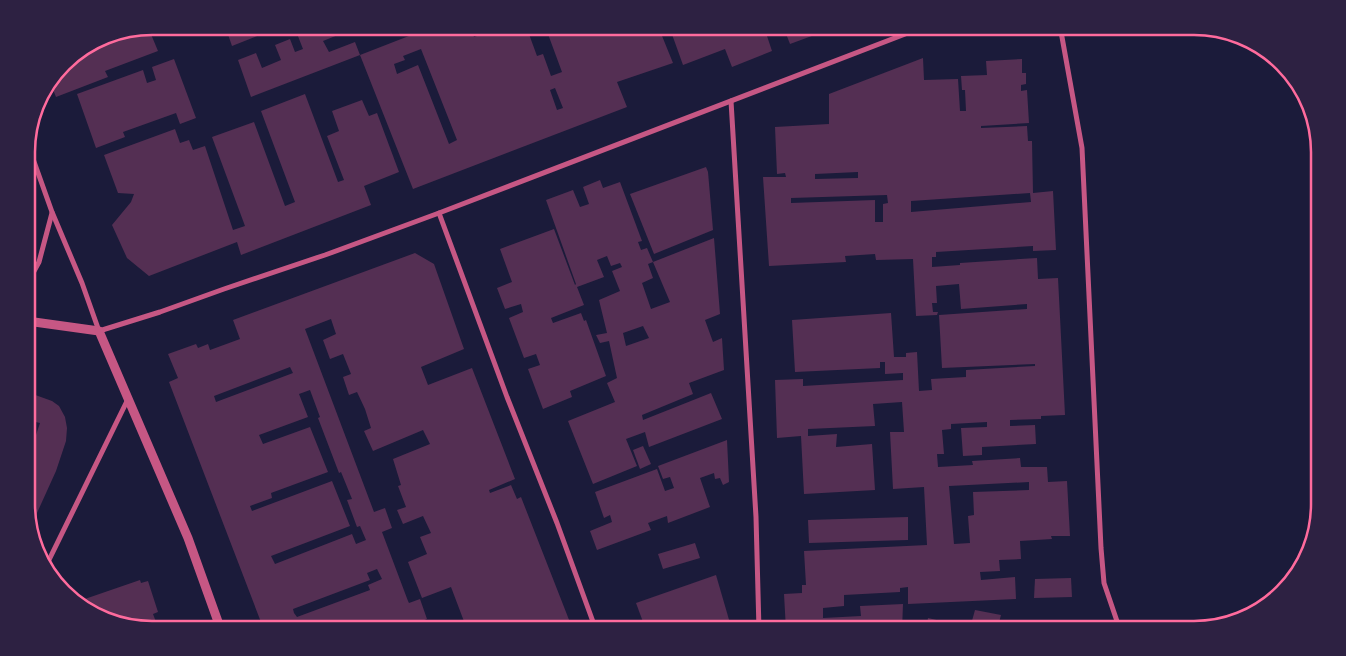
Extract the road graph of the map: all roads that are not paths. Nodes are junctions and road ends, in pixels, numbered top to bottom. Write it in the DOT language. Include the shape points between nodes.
graph roads {
  1 [pos="903,35"];
  2 [pos="1062,35"];
  3 [pos="731,101"];
  4 [pos="35,164"];
  5 [pos="52,212"];
  6 [pos="439,213"];
  7 [pos="35,269"];
  8 [pos="35,322"];
  9 [pos="99,331"];
  10 [pos="128,399"];
  11 [pos="49,559"];
  12 [pos="218,621"];
  13 [pos="593,621"];
  14 [pos="759,621"];
  15 [pos="1116,621"];
  1 -- 3 [label="street"];
  2 -- 15 [label="street" via="1082,148 1100,548 1104,583"];
  3 -- 6 [label="street"];
  3 -- 14 [label="street" via="755,498"];
  4 -- 5 [label="street"];
  5 -- 7 [label="street"];
  5 -- 9 [label="street"];
  6 -- 9 [label="street"];
  6 -- 13 [label="street"];
  8 -- 9 [label="street"];
  9 -- 10 [label="street"];
  10 -- 11 [label="street"];
  10 -- 12 [label="street" via="188,538"];
}
